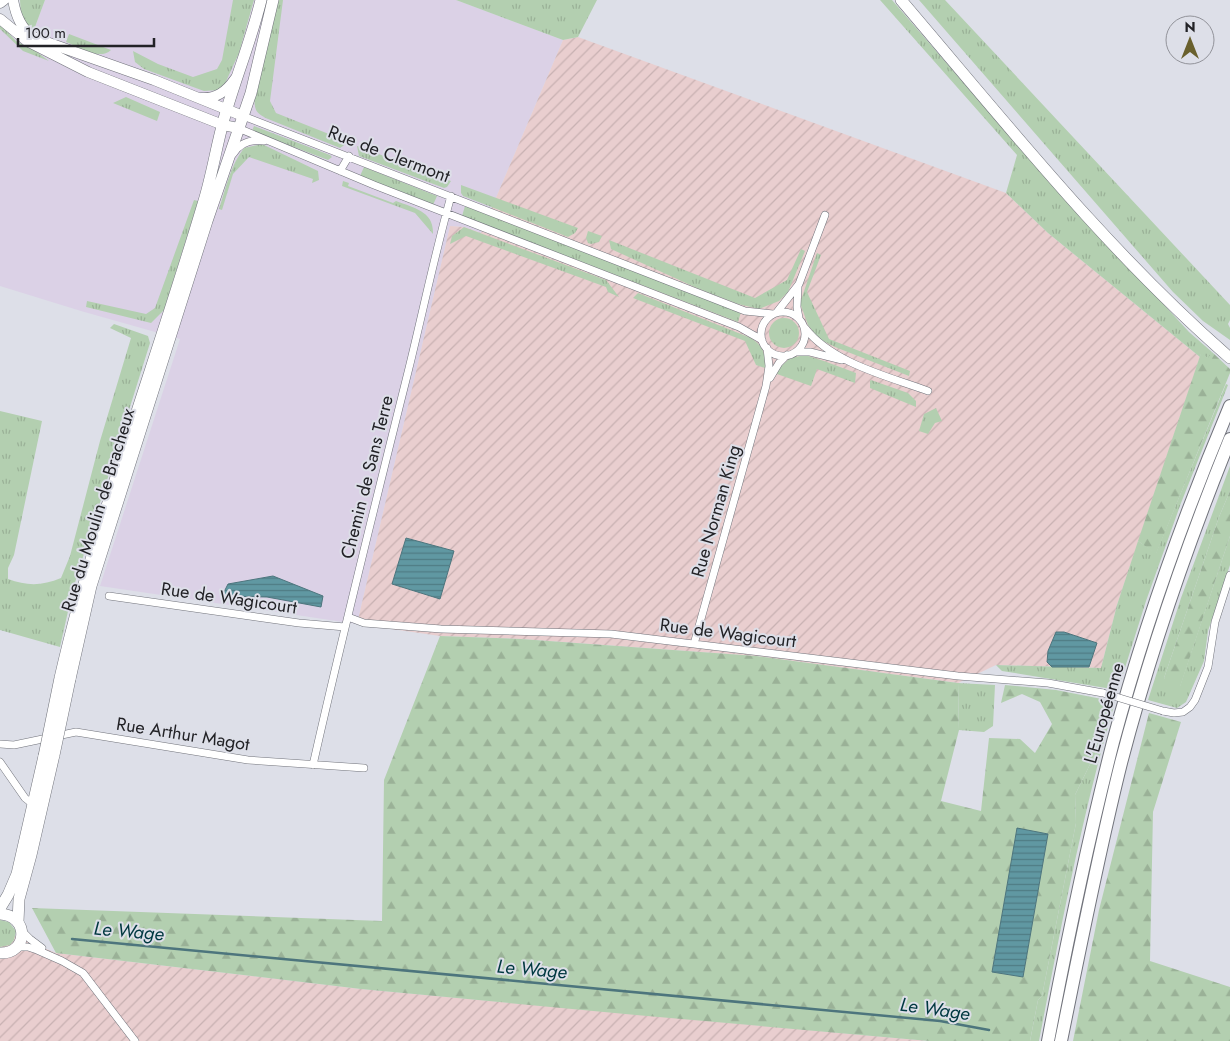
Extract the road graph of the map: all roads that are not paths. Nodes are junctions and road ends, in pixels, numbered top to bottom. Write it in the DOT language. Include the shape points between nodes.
graph roads {
  1 [pos="4,0"];
  2 [pos="13,0"];
  3 [pos="261,0"];
  4 [pos="273,0"];
  5 [pos="901,0"];
  6 [pos="910,0"];
  7 [pos="0,3"];
  8 [pos="0,19"];
  9 [pos="239,72"];
  10 [pos="197,97"];
  11 [pos="228,109"];
  12 [pos="243,116"];
  13 [pos="223,124"];
  14 [pos="238,128"];
  15 [pos="272,143"];
  16 [pos="349,156"];
  17 [pos="225,168"];
  18 [pos="340,171"];
  19 [pos="451,196"];
  20 [pos="446,214"];
  21 [pos="825,214"];
  22 [pos="799,284"];
  23 [pos="775,313"];
  24 [pos="799,318"];
  25 [pos="804,328"];
  26 [pos="762,340"];
  27 [pos="767,348"];
  28 [pos="1230,350"];
  29 [pos="796,352"];
  30 [pos="787,355"];
  31 [pos="1230,358"];
  32 [pos="855,364"];
  33 [pos="766,386"];
  34 [pos="928,391"];
  35 [pos="1230,406"];
  36 [pos="1230,439"];
  37 [pos="1230,576"];
  38 [pos="109,596"];
  39 [pos="348,617"];
  40 [pos="345,627"];
  41 [pos="694,644"];
  42 [pos="65,678"];
  43 [pos="0,744"];
  44 [pos="0,762"];
  45 [pos="313,765"];
  46 [pos="364,768"];
  47 [pos="38,807"];
  48 [pos="0,908"];
  49 [pos="0,914"];
  50 [pos="20,926"];
  51 [pos="17,947"];
  52 [pos="2,955"];
  53 [pos="62,961"];
  54 [pos="135,1041"];
  55 [pos="1048,1041"];
  56 [pos="1062,1041"];
  1 -- 7 [label="main road"];
  2 -- 10 [label="main road, Rue de Clermont" via="21,25 35,38"];
  3 -- 9 [label="main road, Rue du Moulin de Bracheux"];
  4 -- 12 [label="main road, Rue du Moulin de Bracheux"];
  5 -- 31 [label="main road" via="1107,239"];
  6 -- 28 [label="main road" via="1113,235 1183,308"];
  8 -- 13 [label="main road, Rue de Clermont" via="27,41 88,72"];
  9 -- 10 [label="main road" via="221,94"];
  9 -- 11 [label="main road, Rue du Moulin de Bracheux"];
  10 -- 11 [label="main road, Rue de Clermont"];
  11 -- 12 [label="main road, Rue de Clermont"];
  11 -- 13 [label="main road, Rue du Moulin de Bracheux"];
  12 -- 14 [label="main road, Rue du Moulin de Bracheux"];
  12 -- 16 [label="street, Rue de Clermont"];
  13 -- 14 [label="main road, Rue de Clermont"];
  13 -- 42 [label="main road, Rue du Moulin de Bracheux" via="203,205 99,529 75,614"];
  14 -- 15 [label="street, Rue de Clermont"];
  14 -- 17 [label="main road, Rue du Moulin de Bracheux"];
  15 -- 17 [label="street" via="256,140 242,144"];
  15 -- 18 [label="street, Rue de Clermont"];
  16 -- 18 [label="street"];
  16 -- 19 [label="street, Rue de Clermont"];
  17 -- 42 [label="main road, Rue du Moulin de Bracheux" via="91,586"];
  18 -- 20 [label="street, Rue de Clermont"];
  19 -- 20 [label="street, Chemin de Sans Terre"];
  19 -- 23 [label="street, Rue de Clermont" via="745,311"];
  20 -- 26 [label="street, Rue de Clermont" via="739,327"];
  20 -- 39 [label="street, Chemin de Sans Terre"];
  21 -- 22 [label="street"];
  22 -- 23 [label="street"];
  22 -- 24 [label="street"];
  23 -- 24 [label="street" via="789,312"];
  23 -- 26 [label="street" via="763,325"];
  24 -- 25 [label="street"];
  25 -- 29 [label="street" via="804,342"];
  25 -- 32 [label="street" via="821,344"];
  26 -- 27 [label="street"];
  27 -- 30 [label="street" via="777,355"];
  27 -- 33 [label="street, Rue Norman King"];
  29 -- 30 [label="street"];
  29 -- 32 [label="street" via="810,352"];
  30 -- 33 [label="street, Rue Norman King" via="776,366"];
  32 -- 34 [label="street"];
  33 -- 41 [label="street, Rue Norman King"];
  35 -- 55 [label="highway, L'Européenne" via="1178,536 1118,723 1088,847"];
  36 -- 56 [label="highway, L'Européenne" via="1179,572 1131,726 1098,863"];
  37 -- 41 [label="street, Rue de Wagicourt, bridge" via="1215,622 1208,667 1195,700 1183,712 1163,711 1103,693 1048,683 958,676"];
  38 -- 40 [label="street, Rue de Wagicourt"];
  39 -- 40 [label="street, Chemin de Sans Terre"];
  39 -- 41 [label="street, Rue de Wagicourt" via="364,623 441,629 598,633"];
  40 -- 45 [label="street, Chemin de Sans Terre"];
  42 -- 47 [label="main road, Rue du Moulin de Bracheux, bridge"];
  43 -- 45 [label="street, Rue Arthur Magot" via="14,745 76,732 221,756"];
  44 -- 47 [label="street" via="21,793"];
  45 -- 46 [label="street, Rue Arthur Magot"];
  47 -- 48 [label="main road, Rue du Moulin de Bracheux" via="17,874"];
  47 -- 50 [label="main road, Rue du Moulin de Bracheux" via="19,899"];
  49 -- 50 [label="main road" via="10,916"];
  50 -- 51 [label="main road, Rue du Moulin de Bracheux" via="22,938"];
  50 -- 53 [label="street" via="36,944"];
  51 -- 52 [label="main road"];
  51 -- 53 [label="street" via="28,947"];
  53 -- 54 [label="street" via="87,978"];
}
